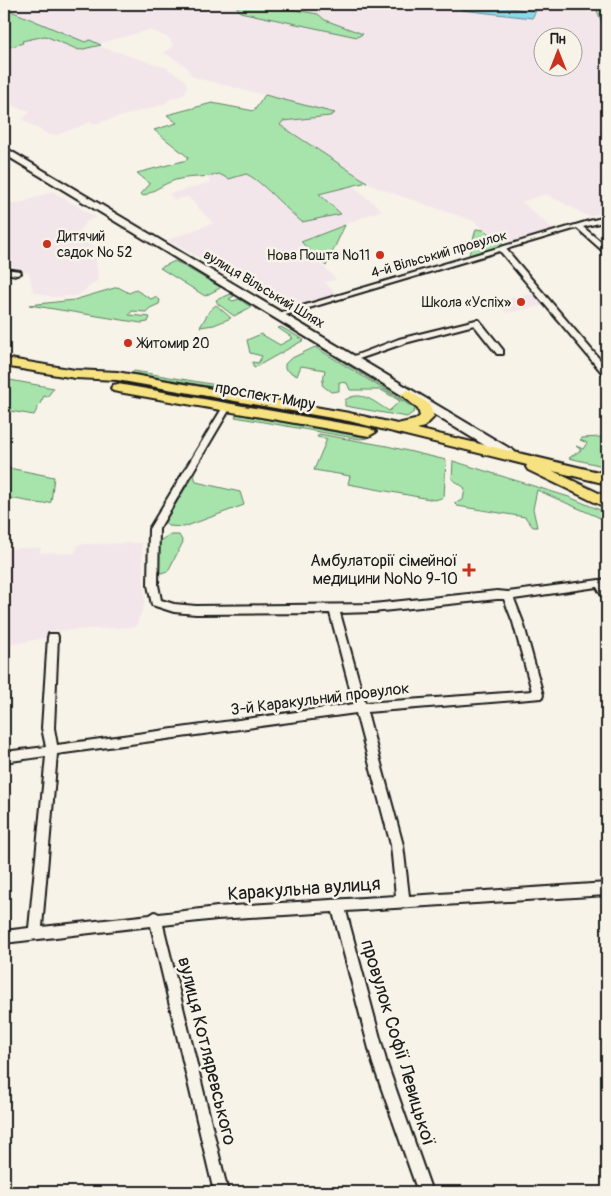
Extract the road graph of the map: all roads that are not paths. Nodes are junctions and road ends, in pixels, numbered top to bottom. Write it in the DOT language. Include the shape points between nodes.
graph roads {
  1 [pos="4,150"];
  2 [pos="607,219"];
  3 [pos="578,226"];
  4 [pos="502,249"];
  5 [pos="607,250"];
  6 [pos="4,271"];
  7 [pos="17,273"];
  8 [pos="278,314"];
  9 [pos="500,352"];
  10 [pos="350,359"];
  11 [pos="4,362"];
  12 [pos="607,373"];
  13 [pos="75,374"];
  14 [pos="408,394"];
  15 [pos="227,407"];
  16 [pos="398,427"];
  17 [pos="509,454"];
  18 [pos="528,459"];
  19 [pos="546,474"];
  20 [pos="570,479"];
  21 [pos="607,479"];
  22 [pos="607,489"];
  23 [pos="607,496"];
  24 [pos="607,503"];
  25 [pos="603,582"];
  26 [pos="607,595"];
  27 [pos="508,596"];
  28 [pos="334,609"];
  29 [pos="53,637"];
  30 [pos="360,708"];
  31 [pos="52,750"];
  32 [pos="4,757"];
  33 [pos="607,889"];
  34 [pos="402,901"];
  35 [pos="338,905"];
  36 [pos="155,918"];
  37 [pos="36,933"];
  38 [pos="4,937"];
  39 [pos="221,1192"];
  40 [pos="425,1192"];
  1 -- 8 [label="street, вулиця Вільський Шлях"];
  2 -- 3 [label="street, 4-й Вільський провулок"];
  3 -- 4 [label="street, 4-й Вільський провулок"];
  3 -- 5 [label="street"];
  4 -- 8 [label="street, 4-й Вільський провулок"];
  4 -- 12 [label="street"];
  6 -- 7 [label="street"];
  8 -- 10 [label="street, вулиця Вільський Шлях"];
  9 -- 10 [label="street" via="476,322 402,341"];
  10 -- 14 [label="street, вулиця Вільський Шлях"];
  11 -- 13 [label="main road, проспект Миру"];
  13 -- 15 [label="main road, проспект Миру" via="111,386"];
  13 -- 16 [label="main road, проспект Миру" via="125,378"];
  14 -- 16 [label="main road" via="424,407 427,417 414,426"];
  14 -- 17 [label="street, вулиця Вільський Шлях"];
  15 -- 19 [label="main road, проспект Миру" via="380,434"];
  15 -- 28 [label="street" via="156,525 153,538 156,602 174,608 206,610"];
  16 -- 17 [label="main road, проспект Миру"];
  17 -- 18 [label="main road"];
  17 -- 19 [label="main road"];
  18 -- 20 [label="main road"];
  18 -- 21 [label="main road"];
  19 -- 20 [label="main road"];
  19 -- 24 [label="main road"];
  20 -- 22 [label="main road"];
  20 -- 23 [label="main road"];
  25 -- 26 [label="street"];
  25 -- 27 [label="street"];
  27 -- 28 [label="street"];
  27 -- 30 [label="street, 3-й Каракульний провулок" via="538,695"];
  28 -- 30 [label="street"];
  29 -- 31 [label="street" via="48,728"];
  30 -- 31 [label="street, 3-й Каракульний провулок"];
  30 -- 34 [label="street" via="397,844"];
  31 -- 32 [label="street, 3-й Каракульний провулок"];
  31 -- 37 [label="street"];
  33 -- 34 [label="street, Каракульна вулиця"];
  34 -- 35 [label="street, Каракульна вулиця"];
  35 -- 36 [label="street, Каракульна вулиця"];
  35 -- 40 [label="street, провулок Софії Левицької" via="380,1064"];
  36 -- 37 [label="street, Каракульна вулиця"];
  36 -- 39 [label="street, вулиця Котляревського"];
  37 -- 38 [label="street, Каракульна вулиця"];
}
